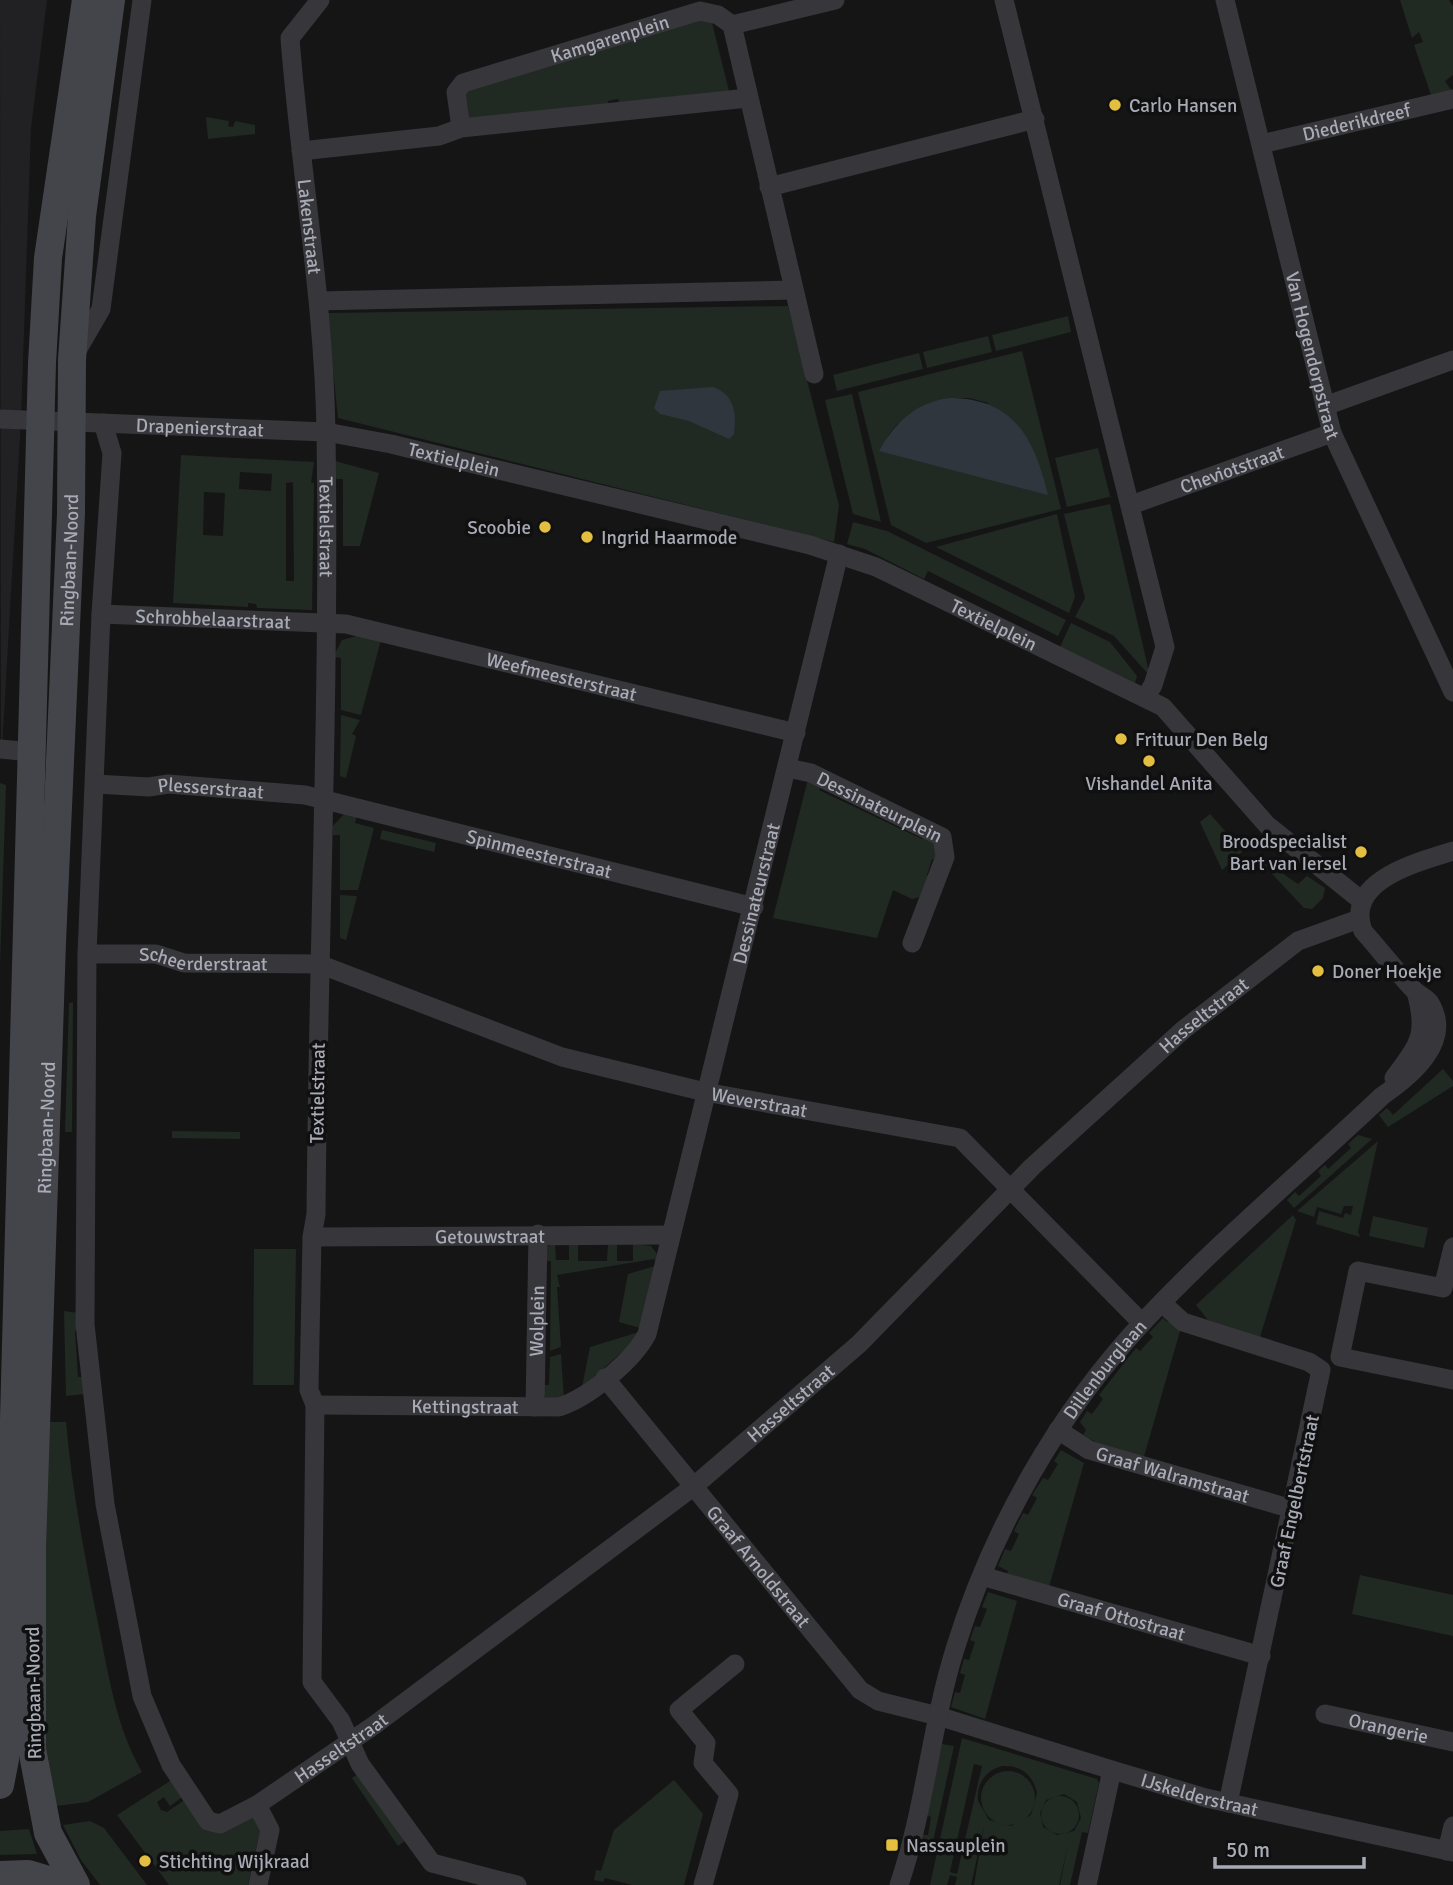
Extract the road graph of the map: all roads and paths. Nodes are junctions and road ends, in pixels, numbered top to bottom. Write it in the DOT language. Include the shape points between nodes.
graph roads {
  1 [pos="86,0"];
  2 [pos="111,0"];
  3 [pos="142,0"];
  4 [pos="320,0"];
  5 [pos="835,0"];
  6 [pos="1004,0"];
  7 [pos="1225,0"];
  8 [pos="732,25"];
  9 [pos="748,98"];
  10 [pos="1453,99"];
  11 [pos="1035,119"];
  12 [pos="461,128"];
  13 [pos="1261,144"];
  14 [pos="302,151"];
  15 [pos="769,187"];
  16 [pos="793,290"];
  17 [pos="319,301"];
  18 [pos="72,360"];
  19 [pos="1453,360"];
  20 [pos="814,374"];
  21 [pos="1325,407"];
  22 [pos="0,419"];
  23 [pos="40,420"];
  24 [pos="72,421"];
  25 [pos="103,423"];
  26 [pos="326,432"];
  27 [pos="1332,433"];
  28 [pos="1131,505"];
  29 [pos="839,554"];
  30 [pos="101,614"];
  31 [pos="326,621"];
  32 [pos="1453,692"];
  33 [pos="1145,698"];
  34 [pos="796,733"];
  35 [pos="15,751"];
  36 [pos="788,768"];
  37 [pos="95,784"];
  38 [pos="324,799"];
  39 [pos="1453,851"];
  40 [pos="754,907"];
  41 [pos="1361,909"];
  42 [pos="912,943"];
  43 [pos="87,954"];
  44 [pos="319,964"];
  45 [pos="1416,992"];
  46 [pos="1438,1043"];
  47 [pos="705,1092"];
  48 [pos="1013,1189"];
  49 [pos="538,1234"];
  50 [pos="671,1235"];
  51 [pos="312,1237"];
  52 [pos="1453,1247"];
  53 [pos="1162,1303"];
  54 [pos="1142,1323"];
  55 [pos="605,1378"];
  56 [pos="1453,1380"];
  57 [pos="315,1405"];
  58 [pos="535,1407"];
  59 [pos="1058,1430"];
  60 [pos="693,1487"];
  61 [pos="1292,1508"];
  62 [pos="5,1525"];
  63 [pos="982,1576"];
  64 [pos="1261,1656"];
  65 [pos="735,1664"];
  66 [pos="1325,1714"];
  67 [pos="937,1716"];
  68 [pos="349,1742"];
  69 [pos="1453,1742"];
  70 [pos="1112,1770"];
  71 [pos="0,1785"];
  72 [pos="1228,1803"];
  73 [pos="257,1805"];
  74 [pos="1453,1826"];
  75 [pos="1450,1852"];
  76 [pos="0,1875"];
  77 [pos="900,1882"];
  78 [pos="65,1885"];
  79 [pos="76,1885"];
  80 [pos="258,1885"];
  81 [pos="517,1885"];
  82 [pos="703,1885"];
  83 [pos="1087,1885"];
  1 -- 23 [label="main road, Ringbaan-Noord" via="48,258"];
  2 -- 18 [label="main road, Ringbaan-Noord" via="82,216"];
  3 -- 18 [label="street, Ringbaan-Noord" via="101,309"];
  4 -- 14 [label="street, Lakenstraat" via="290,38"];
  5 -- 8 [label="street"];
  6 -- 11 [label="street"];
  7 -- 13 [label="street, Van Hogendorpstraat"];
  8 -- 9 [label="street"];
  8 -- 12 [label="street, Kamgarenplein" via="718,15 700,11 463,83 456,92"];
  9 -- 12 [label="street"];
  9 -- 15 [label="street"];
  10 -- 13 [label="street, Diederikdreef"];
  11 -- 15 [label="street"];
  11 -- 28 [label="street"];
  12 -- 14 [label="street" via="439,136"];
  13 -- 21 [label="street, Van Hogendorpstraat"];
  14 -- 17 [label="street, Lakenstraat"];
  15 -- 16 [label="street"];
  16 -- 17 [label="street"];
  16 -- 20 [label="street"];
  17 -- 26 [label="street"];
  18 -- 24 [label="main road, Ringbaan-Noord"];
  19 -- 21 [label="street"];
  21 -- 27 [label="street, Van Hogendorpstraat"];
  22 -- 23 [label="street, Drapenierstraat"];
  23 -- 24 [label="street, Drapenierstraat"];
  23 -- 35 [label="main road, Ringbaan-Noord"];
  24 -- 25 [label="street, Drapenierstraat"];
  24 -- 79 [label="main road, Ringbaan-Noord" via="67,633 51,942 30,1681 32,1749 45,1820"];
  25 -- 26 [label="street, Drapenierstraat"];
  25 -- 30 [label="street, Ringbaan-Noord" via="112,453"];
  26 -- 29 [label="street, Textielplein"];
  26 -- 31 [label="street, Textielstraat"];
  27 -- 28 [label="street, Cheviotstraat"];
  27 -- 32 [label="street, Van Hogendorpstraat"];
  28 -- 33 [label="street" via="1165,647"];
  29 -- 33 [label="street, Textielplein" via="876,566"];
  29 -- 34 [label="street, Dessinateurstraat"];
  30 -- 31 [label="street, Schrobbelaarstraat"];
  30 -- 37 [label="street, Ringbaan-Noord"];
  31 -- 34 [label="street, Weefmeesterstraat"];
  31 -- 38 [label="street, Textielstraat"];
  33 -- 41 [label="street, Textielplein" via="1163,707 1267,825"];
  34 -- 36 [label="street, Dessinateurstraat"];
  35 -- 62 [label="main road, Ringbaan-Noord"];
  36 -- 40 [label="street, Dessinateurstraat"];
  36 -- 42 [label="street, Dessinateurplein" via="811,773 942,837 945,857"];
  37 -- 38 [label="street, Plesserstraat" via="219,787"];
  37 -- 43 [label="street, Ringbaan-Noord"];
  38 -- 40 [label="street, Spinmeesterstraat"];
  38 -- 44 [label="street, Textielstraat"];
  39 -- 41 [label="street, Hasseltstraat" via="1383,878 1366,893"];
  40 -- 47 [label="street, Dessinateurstraat"];
  41 -- 45 [label="street, Textielplein" via="1363,931"];
  41 -- 48 [label="street, Hasseltstraat" via="1298,941 1245,980 1183,1030"];
  43 -- 44 [label="street, Scheerderstraat" via="156,954 184,963"];
  43 -- 73 [label="street, Ringbaan-Noord" via="85,1324 105,1504 142,1696 172,1765 208,1821 220,1824"];
  44 -- 47 [label="street, Weverstraat" via="562,1057"];
  44 -- 51 [label="street, Textielstraat"];
  45 -- 46 [label="street, Dillenburglaan" via="1429,1000 1439,1019"];
  46 -- 53 [label="street, Dillenburglaan" via="1409,1077 1382,1096"];
  47 -- 48 [label="street, Weverstraat" via="960,1138"];
  47 -- 50 [label="street, Dessinateurstraat"];
  48 -- 54 [label="street, Weverstraat"];
  48 -- 60 [label="street, Hasseltstraat" via="859,1344"];
  49 -- 50 [label="street, Getouwstraat"];
  49 -- 51 [label="street, Getouwstraat"];
  49 -- 58 [label="street, Wolplein"];
  50 -- 55 [label="street" via="647,1334 639,1348"];
  51 -- 57 [label="street, Textielstraat" via="309,1390"];
  52 -- 56 [label="street" via="1443,1288 1358,1270 1340,1357"];
  53 -- 54 [label="street, Dillenburglaan"];
  53 -- 61 [label="street, Graaf Engelbertstraat" via="1182,1322 1309,1362 1321,1370"];
  54 -- 59 [label="street, Dillenburglaan"];
  55 -- 58 [label="street, Kettingstraat" via="578,1401"];
  55 -- 60 [label="street, Graaf Arnoldstraat"];
  57 -- 58 [label="street, Kettingstraat"];
  57 -- 68 [label="street, Textielstraat" via="312,1682 341,1721"];
  59 -- 61 [label="street, Graaf Walramstraat" via="1089,1450"];
  59 -- 63 [label="street, Dillenburglaan" via="1017,1501"];
  60 -- 67 [label="street, Graaf Arnoldstraat" via="860,1690 878,1701"];
  60 -- 68 [label="street, Hasseltstraat" via="494,1639"];
  61 -- 64 [label="street, Graaf Engelbertstraat"];
  62 -- 71 [label="main road, Ringbaan-Noord" via="5,1759"];
  63 -- 64 [label="street, Graaf Ottostraat"];
  63 -- 67 [label="street, Dillenburglaan" via="955,1648"];
  64 -- 72 [label="street, Graaf Engelbertstraat"];
  65 -- 82 [label="street" via="680,1710 706,1743 703,1763 729,1794"];
  66 -- 69 [label="street, Orangerie"];
  67 -- 70 [label="street"];
  67 -- 77 [label="street"];
  68 -- 73 [label="street, Hasseltstraat"];
  68 -- 81 [label="street, Textielstraat" via="432,1863"];
  70 -- 72 [label="street, IJskelderstraat"];
  70 -- 83 [label="street"];
  72 -- 75 [label="street, IJskelderstraat"];
  73 -- 80 [label="street" via="270,1830"];
  74 -- 75 [label="street"];
  76 -- 78 [label="main road" via="28,1874"];
}
